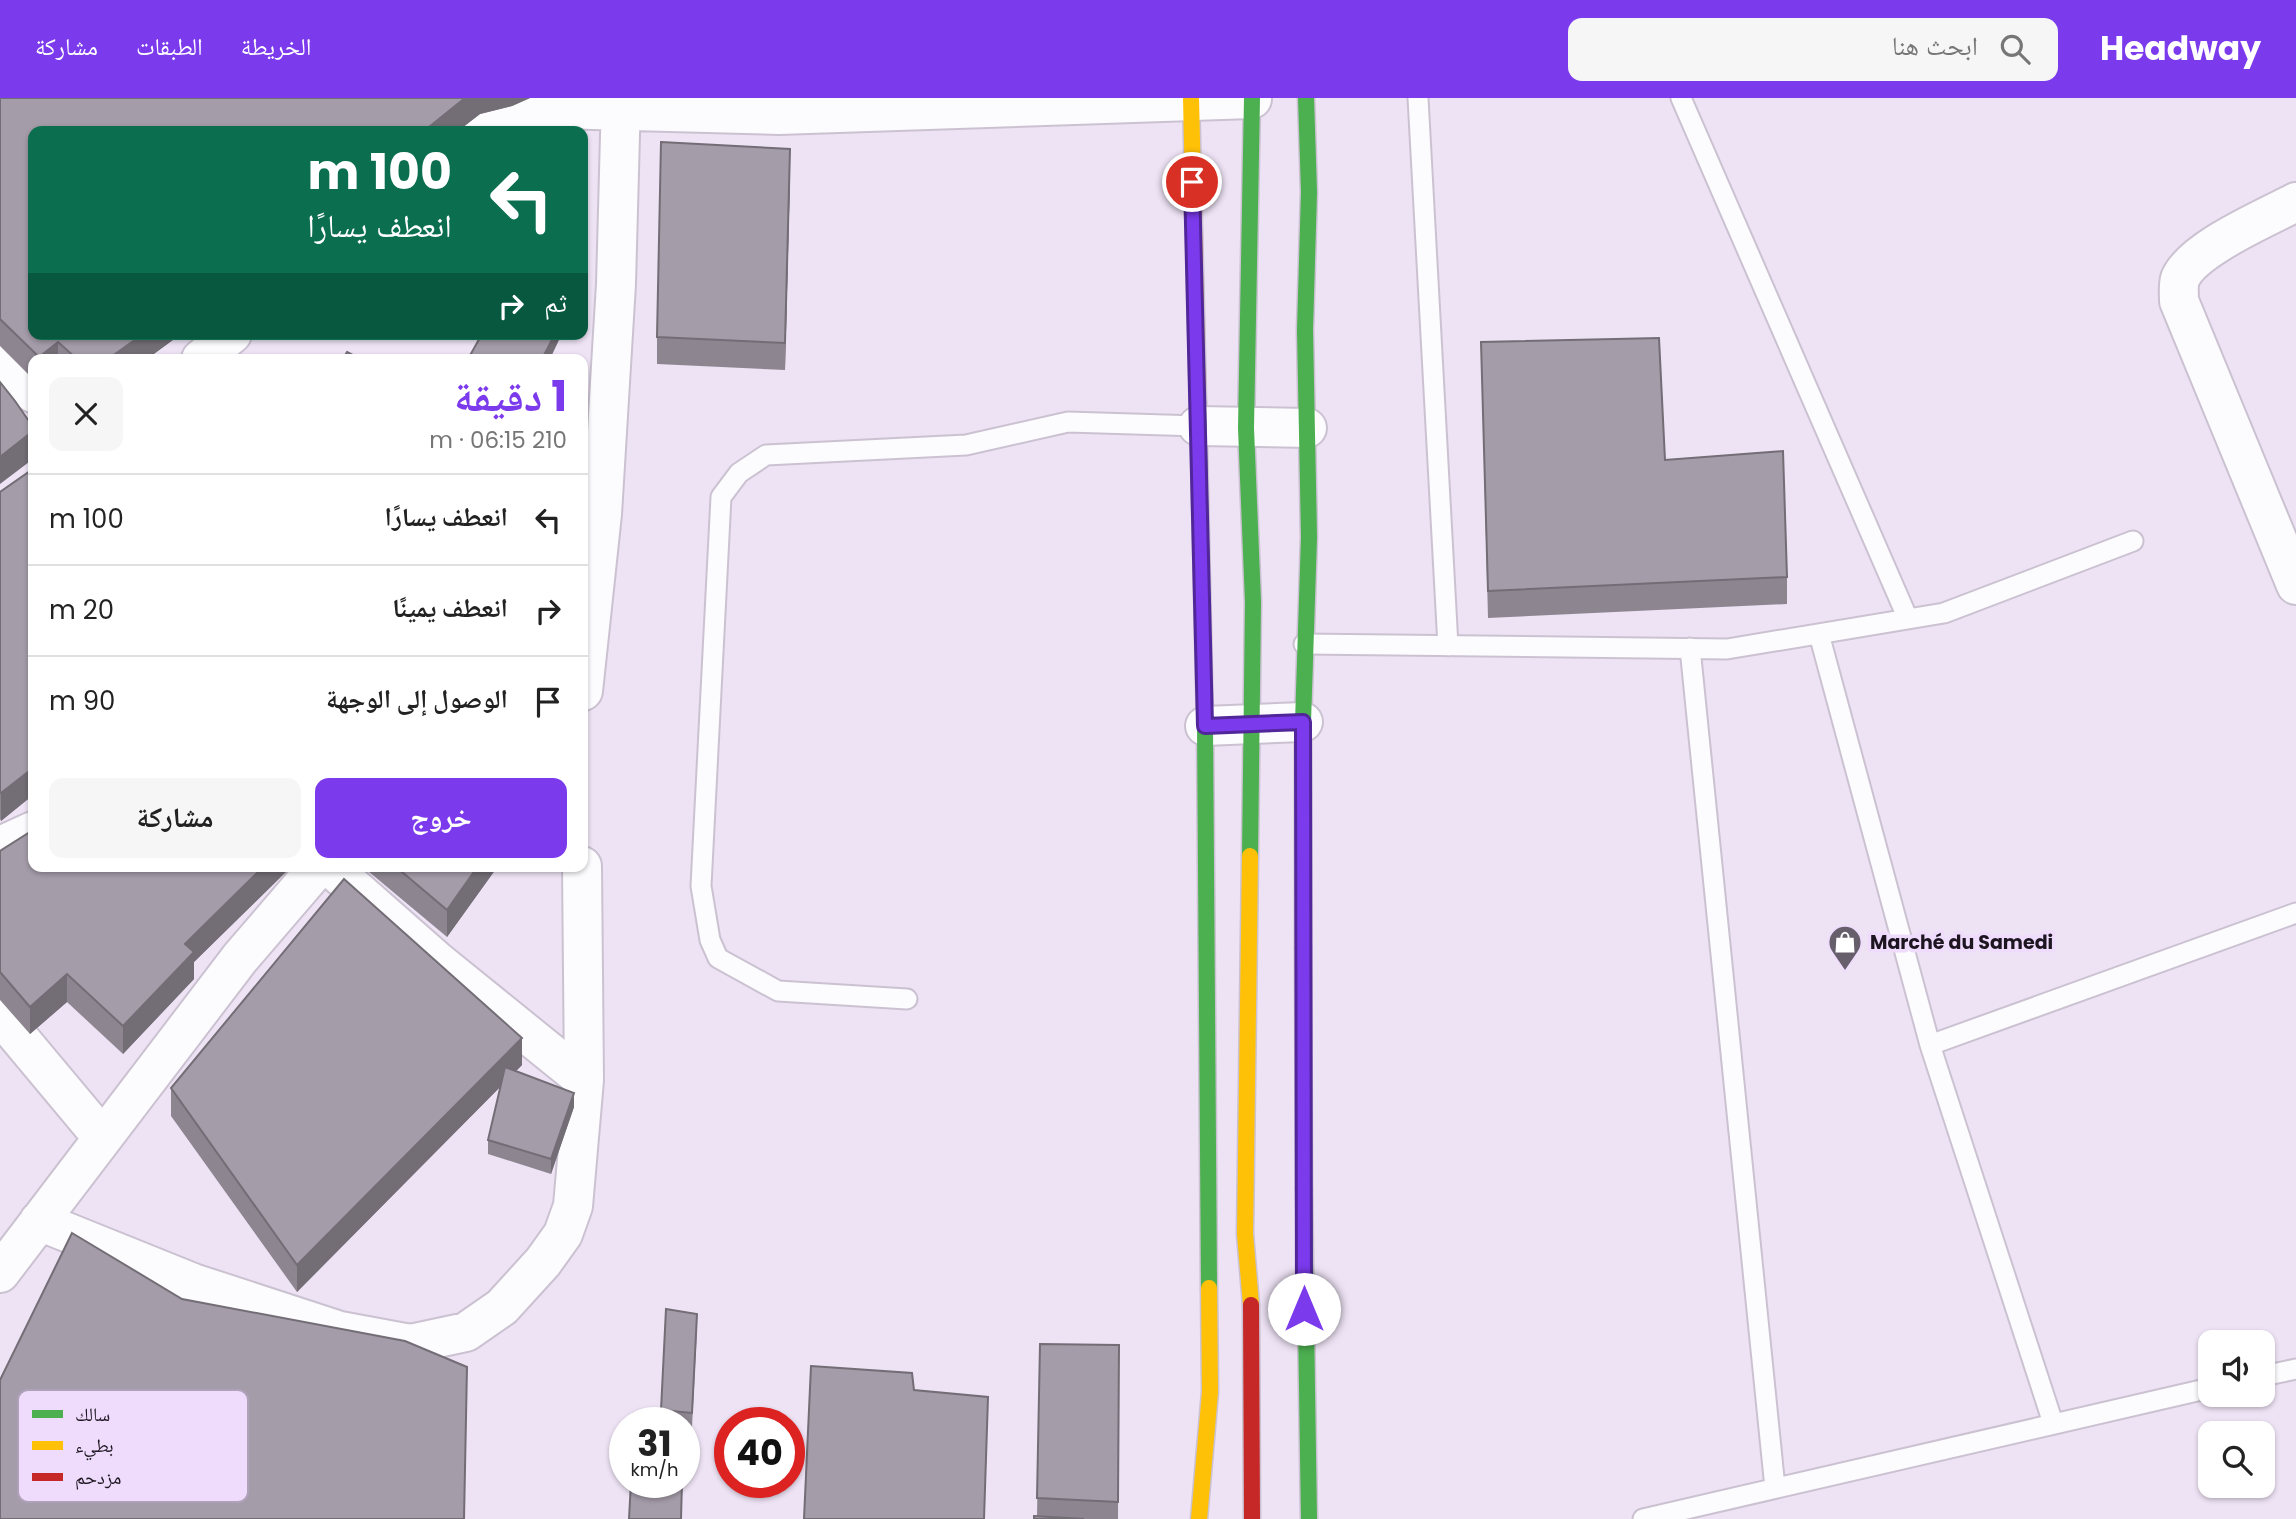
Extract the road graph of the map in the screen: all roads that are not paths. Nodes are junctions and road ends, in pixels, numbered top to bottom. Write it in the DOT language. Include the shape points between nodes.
graph roads {
  1 [pos="1306,98"];
  2 [pos="1418,98"];
  3 [pos="1681,98"];
  4 [pos="1252,99"];
  5 [pos="1191,100"];
  6 [pos="620,105"];
  7 [pos="488,126"];
  8 [pos="2296,202"];
  9 [pos="225,340"];
  10 [pos="207,354"];
  11 [pos="0,362"];
  12 [pos="28,388"];
  13 [pos="1198,426"];
  14 [pos="1246,428"];
  15 [pos="1307,428"];
  16 [pos="592,525"];
  17 [pos="2133,541"];
  18 [pos="2296,585"];
  19 [pos="588,599"];
  20 [pos="1908,619"];
  21 [pos="1819,634"];
  22 [pos="1304,644"];
  23 [pos="1448,646"];
  24 [pos="1690,649"];
  25 [pos="1303,722"];
  26 [pos="1251,725"];
  27 [pos="1205,726"];
  28 [pos="28,833"];
  29 [pos="0,846"];
  30 [pos="314,872"];
  31 [pos="336,872"];
  32 [pos="582,872"];
  33 [pos="2296,912"];
  34 [pos="907,999"];
  35 [pos="0,1015"];
  36 [pos="1930,1045"];
  37 [pos="584,1080"];
  38 [pos="102,1138"];
  39 [pos="39,1220"];
  40 [pos="0,1273"];
  41 [pos="2296,1369"];
  42 [pos="2275,1373"];
  43 [pos="2198,1391"];
  44 [pos="1210,1392"];
  45 [pos="1251,1392"];
  46 [pos="2053,1423"];
  47 [pos="1775,1488"];
  48 [pos="1199,1519"];
  49 [pos="1252,1519"];
  50 [pos="1309,1519"];
  51 [pos="1643,1519"];
  1 -- 15 [label="street"];
  2 -- 23 [label="lane"];
  3 -- 20 [label="lane"];
  4 -- 5 [label="street"];
  4 -- 14 [label="street"];
  5 -- 6 [label="street" via="779,116"];
  5 -- 13 [label="street"];
  6 -- 7 [label="street" via="517,108"];
  6 -- 16 [label="street" via="616,284"];
  8 -- 18 [label="street" via="2205,251 2179,281 2179,301"];
  9 -- 10 [label="street"];
  11 -- 12 [label="street"];
  13 -- 14 [label="street"];
  13 -- 27 [label="street"];
  13 -- 34 [label="lane" via="1068,422 967,445 766,455 739,473 721,497 701,886 710,940 718,958 778,991"];
  14 -- 15 [label="street"];
  14 -- 26 [label="street" via="1253,602"];
  15 -- 22 [label="street" via="1309,537"];
  16 -- 19 [label="street"];
  17 -- 20 [label="lane" via="1944,613"];
  20 -- 21 [label="lane"];
  21 -- 24 [label="lane" via="1727,649"];
  21 -- 36 [label="lane"];
  22 -- 23 [label="lane"];
  22 -- 25 [label="street"];
  23 -- 24 [label="lane"];
  24 -- 47 [label="lane"];
  25 -- 26 [label="street"];
  25 -- 50 [label="street" via="1298,1309"];
  26 -- 27 [label="street"];
  26 -- 45 [label="street" via="1245,1234 1258,1309"];
  27 -- 44 [label="street"];
  28 -- 29 [label="street"];
  30 -- 38 [label="street" via="240,958"];
  31 -- 37 [label="street"];
  32 -- 37 [label="street"];
  33 -- 36 [label="lane"];
  35 -- 38 [label="street"];
  36 -- 46 [label="lane"];
  37 -- 39 [label="street" via="573,1206 563,1234 502,1307 466,1332 410,1344 340,1331 193,1283"];
  38 -- 39 [label="street"];
  39 -- 40 [label="street"];
  41 -- 42 [label="lane"];
  43 -- 46 [label="lane"];
  44 -- 45 [label="street"];
  44 -- 48 [label="street"];
  45 -- 49 [label="street"];
  46 -- 47 [label="lane"];
  47 -- 51 [label="lane"];
}
